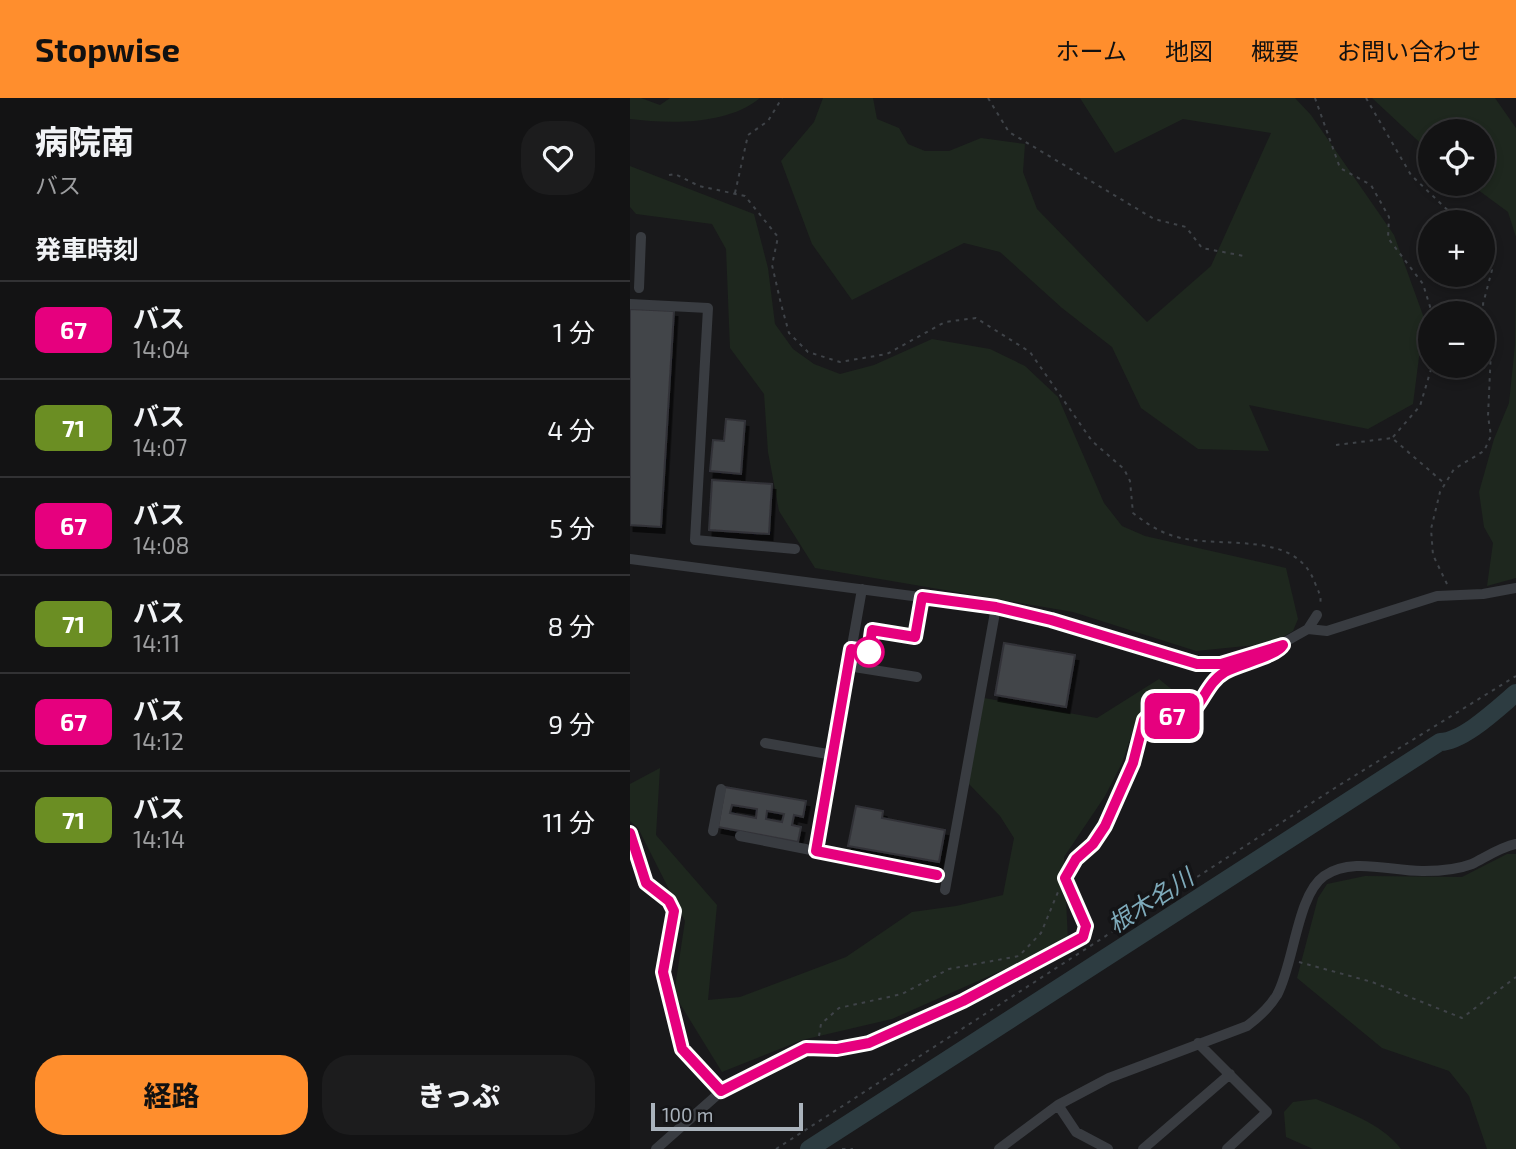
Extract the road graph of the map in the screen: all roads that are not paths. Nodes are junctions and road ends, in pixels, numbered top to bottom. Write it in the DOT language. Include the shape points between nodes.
graph roads {
  1 [pos="641,237"];
  2 [pos="639,288"];
  3 [pos="630,304"];
  4 [pos="795,549"];
  5 [pos="630,559"];
  6 [pos="1516,588"];
  7 [pos="862,589"];
  8 [pos="922,597"];
  9 [pos="996,607"];
  10 [pos="1317,615"];
  11 [pos="1308,629"];
  12 [pos="1283,645"];
  13 [pos="851,649"];
  14 [pos="848,666"];
  15 [pos="917,677"];
  16 [pos="765,743"];
  17 [pos="833,755"];
  18 [pos="722,789"];
  19 [pos="713,831"];
  20 [pos="630,833"];
  21 [pos="740,836"];
  22 [pos="1516,844"];
  23 [pos="816,851"];
  24 [pos="937,875"];
  25 [pos="945,890"];
  26 [pos="1198,1043"];
  27 [pos="1230,1074"];
  28 [pos="721,1091"];
  29 [pos="1058,1105"];
  30 [pos="1151,1147"];
  31 [pos="657,1149"];
  32 [pos="999,1149"];
  33 [pos="1108,1149"];
  34 [pos="1227,1149"];
  1 -- 2 [label="street"];
  3 -- 4 [label="street" via="708,308 695,540"];
  5 -- 7 [label="street"];
  6 -- 11 [label="street" via="1437,596 1327,631"];
  7 -- 8 [label="street"];
  7 -- 13 [label="street"];
  8 -- 9 [label="street"];
  8 -- 13 [label="street" via="915,637 872,630 869,652"];
  9 -- 12 [label="street" via="1197,664 1221,664"];
  9 -- 25 [label="street"];
  10 -- 11 [label="street"];
  11 -- 12 [label="street"];
  12 -- 28 [label="street" via="1277,653 1215,678 1186,717 1148,716 1105,826 1065,878 1086,926 1083,937 963,1001 869,1043 797,1051"];
  13 -- 14 [label="street"];
  14 -- 15 [label="street"];
  14 -- 17 [label="street"];
  16 -- 17 [label="street"];
  17 -- 23 [label="street"];
  18 -- 19 [label="street"];
  20 -- 28 [label="street" via="646,883 669,901 674,911 663,972 682,1049"];
  21 -- 23 [label="street"];
  22 -- 26 [label="street" via="1457,867 1424,872 1384,866 1337,869 1321,878 1310,893 1291,960 1265,1012 1247,1026"];
  23 -- 24 [label="street"];
  26 -- 27 [label="street"];
  26 -- 29 [label="street" via="1109,1078"];
  27 -- 30 [label="street"];
  27 -- 34 [label="street" via="1267,1112"];
  28 -- 31 [label="street"];
  29 -- 32 [label="street"];
  29 -- 33 [label="street" via="1076,1132"];
}
